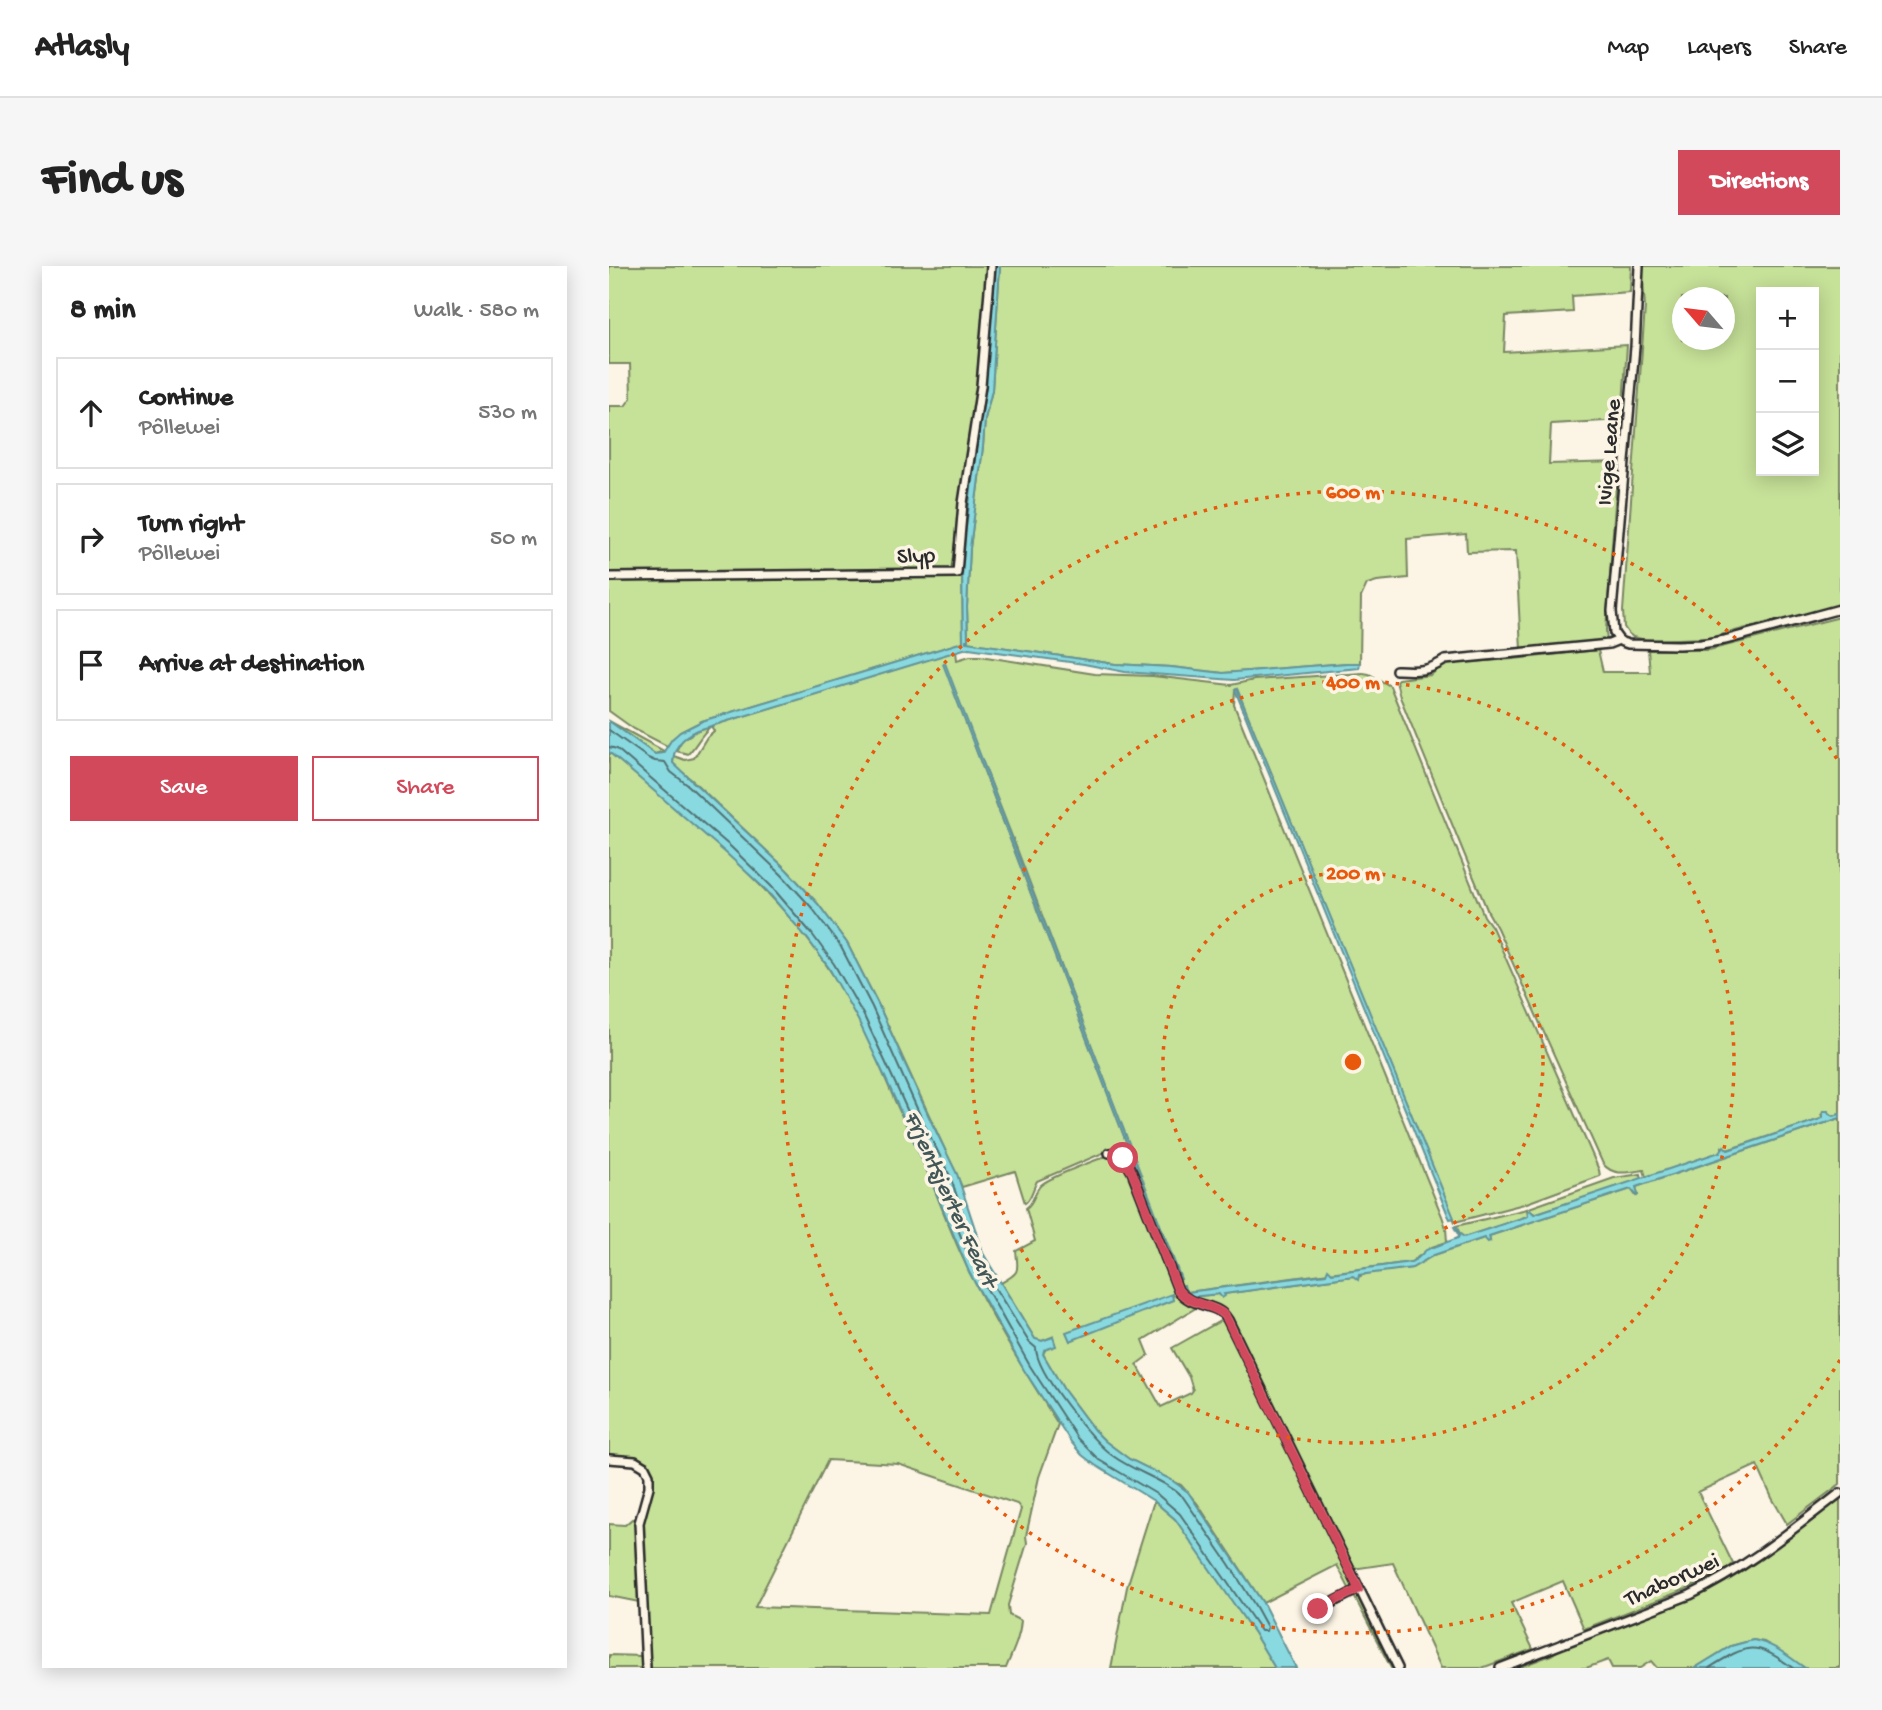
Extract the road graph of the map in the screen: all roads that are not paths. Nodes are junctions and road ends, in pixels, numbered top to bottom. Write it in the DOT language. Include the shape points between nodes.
graph roads {
  1 [pos="991,266"];
  2 [pos="1639,266"];
  3 [pos="609,577"];
  4 [pos="1840,609"];
  5 [pos="1619,640"];
  6 [pos="1396,670"];
  7 [pos="1109,1153"];
  8 [pos="609,1459"];
  9 [pos="1840,1493"];
  10 [pos="1359,1589"];
  11 [pos="1318,1609"];
  12 [pos="646,1668"];
  13 [pos="1398,1668"];
  14 [pos="1500,1668"];
  1 -- 3 [label="street, Slyp" via="957,573"];
  2 -- 5 [label="street, Ivige Leane" via="1612,611"];
  4 -- 5 [label="street" via="1701,644 1629,644"];
  5 -- 6 [label="street" via="1445,660 1423,671"];
  7 -- 10 [label="street" via="1120,1152 1132,1172 1183,1297 1225,1315"];
  8 -- 12 [label="street" via="635,1461 649,1475 639,1523"];
  9 -- 14 [label="street, Thaborwei" via="1707,1587"];
  10 -- 11 [label="street"];
  10 -- 13 [label="street"];
}
